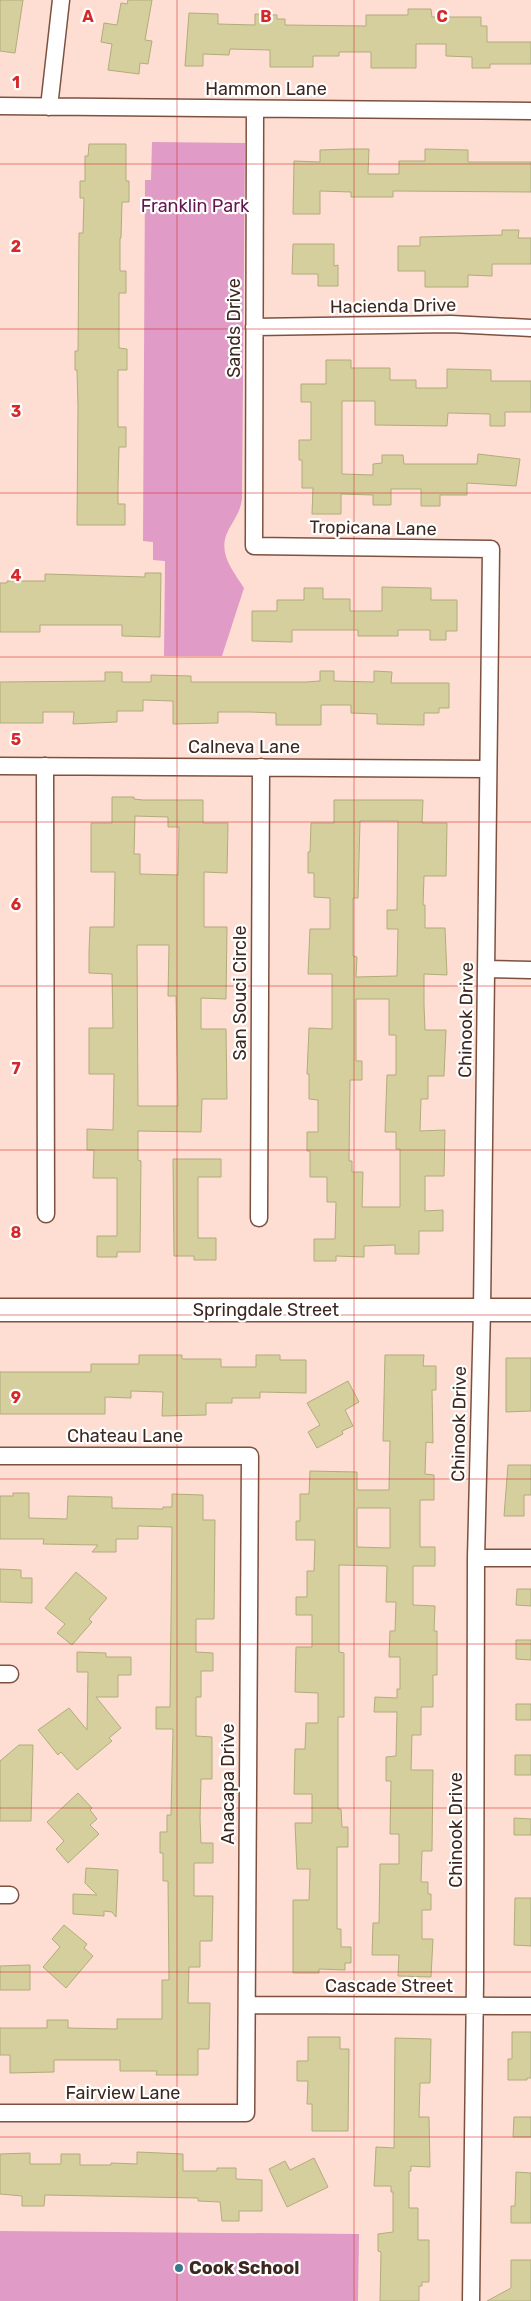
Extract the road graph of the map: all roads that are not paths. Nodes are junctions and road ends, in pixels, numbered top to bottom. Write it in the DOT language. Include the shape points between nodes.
graph roads {
  1 [pos="61,0"];
  2 [pos="0,106"];
  3 [pos="50,107"];
  4 [pos="255,110"];
  5 [pos="531,110"];
  6 [pos="254,327"];
  7 [pos="531,328"];
  8 [pos="254,546"];
  9 [pos="491,549"];
  10 [pos="0,766"];
  11 [pos="45,766"];
  12 [pos="261,767"];
  13 [pos="488,768"];
  14 [pos="486,969"];
  15 [pos="531,970"];
  16 [pos="46,1214"];
  17 [pos="258,1218"];
  18 [pos="0,1310"];
  19 [pos="482,1310"];
  20 [pos="531,1310"];
  21 [pos="0,1456"];
  22 [pos="250,1456"];
  23 [pos="476,1558"];
  24 [pos="531,1558"];
  25 [pos="247,2005"];
  26 [pos="475,2006"];
  27 [pos="531,2006"];
  28 [pos="0,2113"];
  29 [pos="246,2113"];
  30 [pos="471,2301"];
  1 -- 3 [label="street"];
  2 -- 3 [label="street, Hammon Lane"];
  3 -- 4 [label="street, Hammon Lane"];
  4 -- 5 [label="street, Hammon Lane"];
  4 -- 6 [label="street, Sands Drive"];
  6 -- 7 [label="street, Hacienda Drive" via="451,324"];
  6 -- 8 [label="street, Sands Drive"];
  8 -- 9 [label="street, Tropicana Lane"];
  9 -- 13 [label="street, Chinook Drive"];
  10 -- 11 [label="street, Calneva Lane"];
  11 -- 12 [label="street, Calneva Lane"];
  11 -- 16 [label="street"];
  12 -- 13 [label="street, Calneva Lane"];
  12 -- 17 [label="street, San Souci Circle"];
  13 -- 14 [label="street, Chinook Drive"];
  14 -- 15 [label="street"];
  14 -- 19 [label="street, Chinook Drive"];
  18 -- 19 [label="main road, Springdale Street"];
  19 -- 20 [label="main road, Springdale Street"];
  19 -- 23 [label="street, Chinook Drive"];
  21 -- 22 [label="street, Chateau Lane"];
  22 -- 25 [label="street, Anacapa Drive"];
  23 -- 24 [label="street"];
  23 -- 26 [label="street, Chinook Drive"];
  25 -- 26 [label="street, Cascade Street"];
  25 -- 29 [label="street, Anacapa Drive"];
  26 -- 27 [label="street, Cascade Street"];
  26 -- 30 [label="street, Chinook Drive"];
  28 -- 29 [label="street, Fairview Lane"];
}
